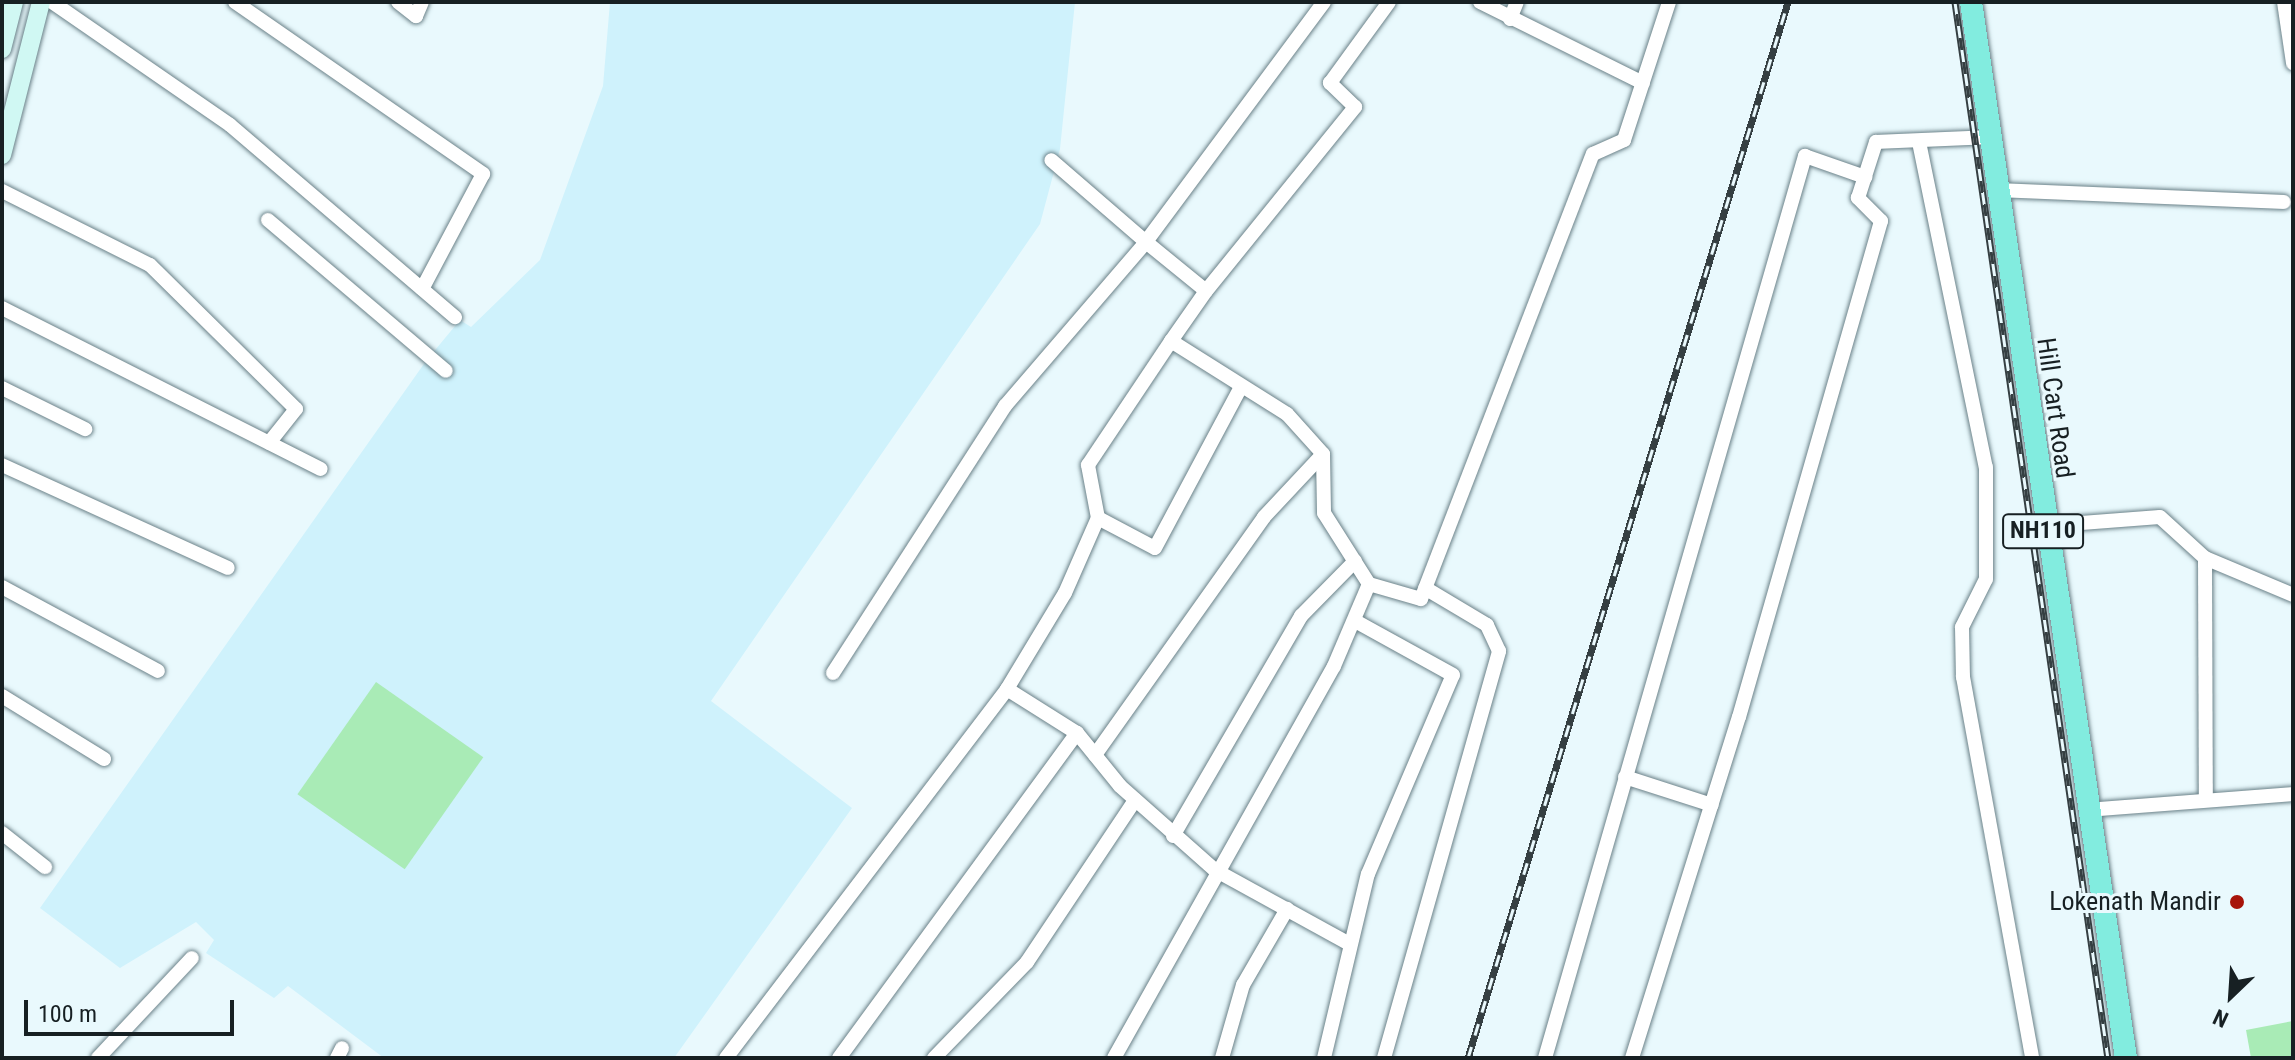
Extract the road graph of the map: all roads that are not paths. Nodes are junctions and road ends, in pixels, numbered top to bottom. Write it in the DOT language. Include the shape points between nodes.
graph roads {
  1 [pos="14,2"];
  2 [pos="41,2"];
  3 [pos="52,2"];
  4 [pos="235,2"];
  5 [pos="398,2"];
  6 [pos="422,2"];
  7 [pos="1324,2"];
  8 [pos="1389,2"];
  9 [pos="1480,2"];
  10 [pos="1517,2"];
  11 [pos="1669,2"];
  12 [pos="1971,2"];
  13 [pos="2284,2"];
  14 [pos="1510,19"];
  15 [pos="2,49"];
  16 [pos="2293,63"];
  17 [pos="1643,83"];
  18 [pos="1991,137"];
  19 [pos="1919,142"];
  20 [pos="2,155"];
  21 [pos="1051,160"];
  22 [pos="1865,177"];
  23 [pos="1998,190"];
  24 [pos="2,191"];
  25 [pos="2284,202"];
  26 [pos="268,220"];
  27 [pos="1146,242"];
  28 [pos="422,289"];
  29 [pos="1206,291"];
  30 [pos="2,308"];
  31 [pos="455,317"];
  32 [pos="1171,341"];
  33 [pos="446,371"];
  34 [pos="1241,387"];
  35 [pos="2,388"];
  36 [pos="85,429"];
  37 [pos="269,443"];
  38 [pos="1323,454"];
  39 [pos="2,465"];
  40 [pos="321,469"];
  41 [pos="1098,518"];
  42 [pos="2042,526"];
  43 [pos="2205,558"];
  44 [pos="1355,561"];
  45 [pos="228,568"];
  46 [pos="1369,584"];
  47 [pos="2,587"];
  48 [pos="1425,588"];
  49 [pos="2292,593"];
  50 [pos="1355,621"];
  51 [pos="158,671"];
  52 [pos="833,673"];
  53 [pos="1007,689"];
  54 [pos="2,696"];
  55 [pos="1077,733"];
  56 [pos="1095,755"];
  57 [pos="104,759"];
  58 [pos="1625,777"];
  59 [pos="2293,794"];
  60 [pos="2206,799"];
  61 [pos="1135,800"];
  62 [pos="1712,805"];
  63 [pos="2087,810"];
  64 [pos="2,833"];
  65 [pos="1173,836"];
  66 [pos="45,867"];
  67 [pos="1215,870"];
  68 [pos="1287,909"];
  69 [pos="1348,943"];
  70 [pos="192,958"];
  71 [pos="98,1058"];
  72 [pos="726,1058"];
  73 [pos="839,1058"];
  74 [pos="934,1058"];
  75 [pos="1114,1058"];
  76 [pos="1222,1058"];
  77 [pos="1324,1058"];
  78 [pos="1384,1058"];
  79 [pos="1545,1058"];
  80 [pos="1632,1058"];
  81 [pos="2032,1058"];
  82 [pos="2126,1058"];
  1 -- 15 [label="main road"];
  2 -- 20 [label="main road"];
  3 -- 28 [label="street" via="230,125"];
  4 -- 28 [label="street" via="483,174"];
  5 -- 6 [label="street" via="416,16"];
  7 -- 27 [label="street"];
  8 -- 29 [label="street" via="1330,83 1355,107"];
  9 -- 14 [label="street"];
  10 -- 14 [label="street"];
  11 -- 17 [label="street"];
  12 -- 18 [label="highway, Hill Cart Road / NH110"];
  13 -- 16 [label="street"];
  14 -- 17 [label="street"];
  17 -- 48 [label="street" via="1624,140 1593,154"];
  18 -- 19 [label="street"];
  18 -- 23 [label="highway, Hill Cart Road / NH110"];
  19 -- 22 [label="street" via="1876,142"];
  19 -- 81 [label="street" via="1986,467 1986,579 1962,627 1963,677"];
  21 -- 27 [label="street"];
  22 -- 58 [label="street" via="1805,156"];
  22 -- 62 [label="street" via="1858,198 1881,221"];
  23 -- 25 [label="street"];
  23 -- 42 [label="highway, Hill Cart Road / NH110"];
  24 -- 37 [label="street" via="150,265 296,409"];
  26 -- 33 [label="street"];
  27 -- 29 [label="street"];
  27 -- 52 [label="street" via="1005,406"];
  28 -- 31 [label="street"];
  29 -- 32 [label="street"];
  30 -- 37 [label="street"];
  32 -- 34 [label="street"];
  32 -- 41 [label="street" via="1088,465"];
  34 -- 38 [label="street" via="1287,414"];
  34 -- 41 [label="street" via="1155,548"];
  35 -- 36 [label="street"];
  37 -- 40 [label="street"];
  38 -- 44 [label="street" via="1324,513"];
  38 -- 56 [label="street" via="1264,517"];
  39 -- 45 [label="street"];
  41 -- 53 [label="street" via="1065,593"];
  42 -- 43 [label="street" via="2160,517"];
  42 -- 63 [label="highway, Hill Cart Road / NH110"];
  43 -- 49 [label="street"];
  43 -- 60 [label="street"];
  44 -- 46 [label="street"];
  44 -- 65 [label="street" via="1301,616"];
  46 -- 48 [label="street" via="1421,599"];
  46 -- 50 [label="street"];
  47 -- 51 [label="street"];
  48 -- 78 [label="street" via="1487,625 1499,651"];
  50 -- 67 [label="street"];
  50 -- 69 [label="street" via="1453,675 1368,874"];
  53 -- 55 [label="street"];
  53 -- 72 [label="street"];
  54 -- 57 [label="street"];
  55 -- 56 [label="street"];
  55 -- 73 [label="street"];
  56 -- 61 [label="street"];
  58 -- 62 [label="street"];
  58 -- 79 [label="street"];
  59 -- 60 [label="street"];
  60 -- 63 [label="street"];
  61 -- 65 [label="street"];
  61 -- 74 [label="street" via="1027,962"];
  62 -- 80 [label="street"];
  63 -- 82 [label="highway, Hill Cart Road / NH110"];
  64 -- 66 [label="street"];
  65 -- 67 [label="street"];
  67 -- 68 [label="street"];
  67 -- 75 [label="street"];
  68 -- 69 [label="street"];
  68 -- 76 [label="street" via="1243,985"];
  69 -- 77 [label="street"];
  70 -- 71 [label="street"];
}
